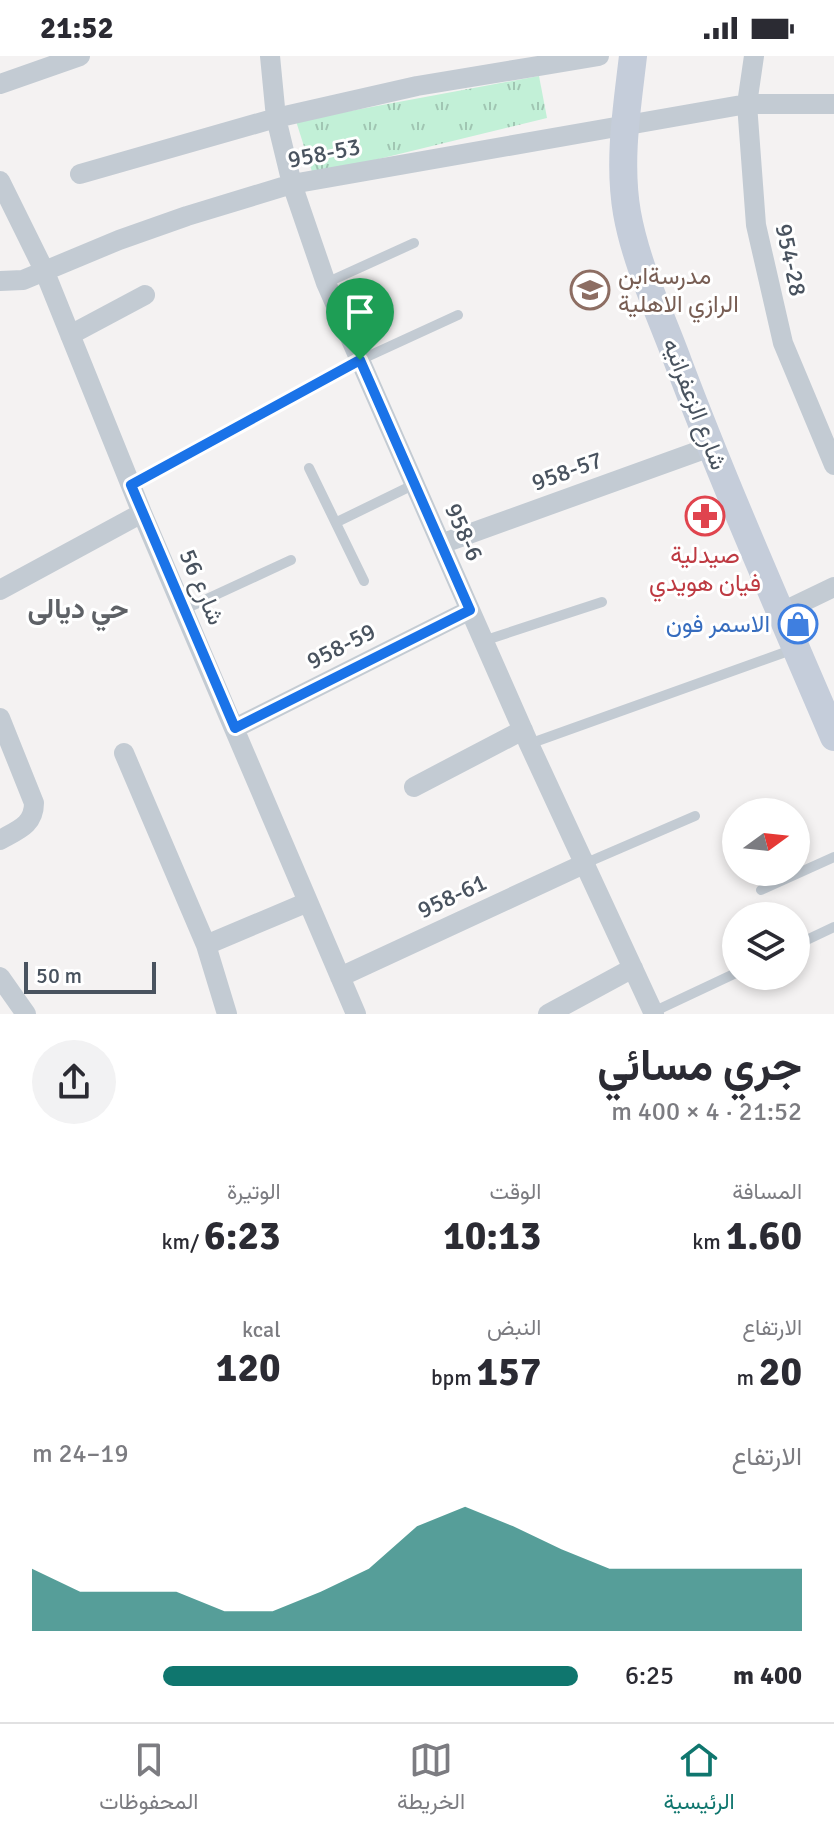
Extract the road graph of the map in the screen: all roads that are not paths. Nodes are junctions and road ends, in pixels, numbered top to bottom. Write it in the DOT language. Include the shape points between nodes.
graph roads {
  1 [pos="80,56"];
  2 [pos="270,56"];
  3 [pos="599,56"];
  4 [pos="633,56"];
  5 [pos="754,56"];
  6 [pos="0,84"];
  7 [pos="747,104"];
  8 [pos="834,104"];
  9 [pos="276,118"];
  10 [pos="624,125"];
  11 [pos="80,174"];
  12 [pos="0,181"];
  13 [pos="292,184"];
  14 [pos="7,213"];
  15 [pos="414,243"];
  16 [pos="44,270"];
  17 [pos="0,281"];
  18 [pos="326,283"];
  19 [pos="145,295"];
  20 [pos="458,315"];
  21 [pos="70,335"];
  22 [pos="360,360"];
  23 [pos="710,447"];
  24 [pos="834,465"];
  25 [pos="309,468"];
  26 [pos="415,484"];
  27 [pos="131,485"];
  28 [pos="142,513"];
  29 [pos="337,522"];
  30 [pos="441,544"];
  31 [pos="291,560"];
  32 [pos="364,581"];
  33 [pos="834,587"];
  34 [pos="0,590"];
  35 [pos="602,602"];
  36 [pos="183,610"];
  37 [pos="470,610"];
  38 [pos="782,612"];
  39 [pos="483,641"];
  40 [pos="796,648"];
  41 [pos="0,718"];
  42 [pos="235,728"];
  43 [pos="526,737"];
  44 [pos="834,737"];
  45 [pos="124,753"];
  46 [pos="414,787"];
  47 [pos="695,816"];
  48 [pos="0,840"];
  49 [pos="834,857"];
  50 [pos="586,863"];
  51 [pos="761,890"];
  52 [pos="308,902"];
  53 [pos="834,927"];
  54 [pos="810,938"];
  55 [pos="206,945"];
  56 [pos="633,968"];
  57 [pos="0,977"];
  58 [pos="340,977"];
  59 [pos="722,980"];
  60 [pos="653,1013"];
  61 [pos="26,1014"];
  62 [pos="227,1014"];
  63 [pos="356,1014"];
  64 [pos="548,1014"];
  1 -- 6 [label="street"];
  2 -- 9 [label="street, 958-6"];
  3 -- 9 [label="street, 958-53" via="417,86"];
  4 -- 10 [label="street, شارع الزعفرانيه"];
  5 -- 7 [label="street, 954-28"];
  7 -- 8 [label="street, 958-53"];
  7 -- 10 [label="street, 958-53"];
  7 -- 24 [label="street, 954-28" via="756,225 783,343"];
  9 -- 11 [label="street, 958-53"];
  9 -- 13 [label="street, 958-6"];
  10 -- 13 [label="street, 958-53"];
  10 -- 23 [label="street, شارع الزعفرانيه" via="623,174 636,251"];
  12 -- 14 [label="street, شارع 56"];
  13 -- 16 [label="street, 958-53" via="187,216"];
  13 -- 18 [label="street, 958-6"];
  14 -- 16 [label="street, شارع 56"];
  15 -- 18 [label="lane"];
  16 -- 17 [label="street, 958-53" via="23,280"];
  16 -- 21 [label="street, شارع 56"];
  18 -- 22 [label="street, 958-6"];
  19 -- 21 [label="street"];
  20 -- 22 [label="lane"];
  21 -- 27 [label="street, شارع 56"];
  22 -- 26 [label="street, 958-6"];
  22 -- 27 [label="lane"];
  23 -- 30 [label="street, 958-57"];
  23 -- 38 [label="street, شارع الزعفرانيه"];
  25 -- 29 [label="lane"];
  26 -- 29 [label="lane"];
  26 -- 30 [label="street, 958-6"];
  27 -- 28 [label="street, شارع 56"];
  28 -- 34 [label="street"];
  28 -- 36 [label="street, شارع 56"];
  29 -- 32 [label="lane"];
  30 -- 37 [label="street, 958-6"];
  31 -- 36 [label="lane"];
  33 -- 38 [label="street"];
  35 -- 39 [label="lane"];
  36 -- 42 [label="street, شارع 56"];
  37 -- 39 [label="street, 958-6"];
  37 -- 42 [label="street, 958-59"];
  38 -- 40 [label="street, شارع الزعفرانيه"];
  39 -- 43 [label="street, 958-6"];
  40 -- 43 [label="lane"];
  40 -- 44 [label="street, شارع الزعفرانيه"];
  41 -- 48 [label="street" via="34,803 29,824"];
  42 -- 52 [label="street, شارع 56"];
  43 -- 46 [label="street"];
  43 -- 50 [label="street, 958-6"];
  45 -- 55 [label="street"];
  47 -- 50 [label="lane"];
  49 -- 51 [label="lane"];
  50 -- 56 [label="street, 958-6"];
  50 -- 58 [label="street, 958-61"];
  52 -- 55 [label="street"];
  52 -- 58 [label="street, شارع 56"];
  53 -- 54 [label="lane"];
  55 -- 62 [label="street"];
  56 -- 60 [label="street, 958-6"];
  56 -- 64 [label="street"];
  57 -- 61 [label="street"];
  58 -- 63 [label="street, شارع 56"];
  59 -- 60 [label="lane"];
}
